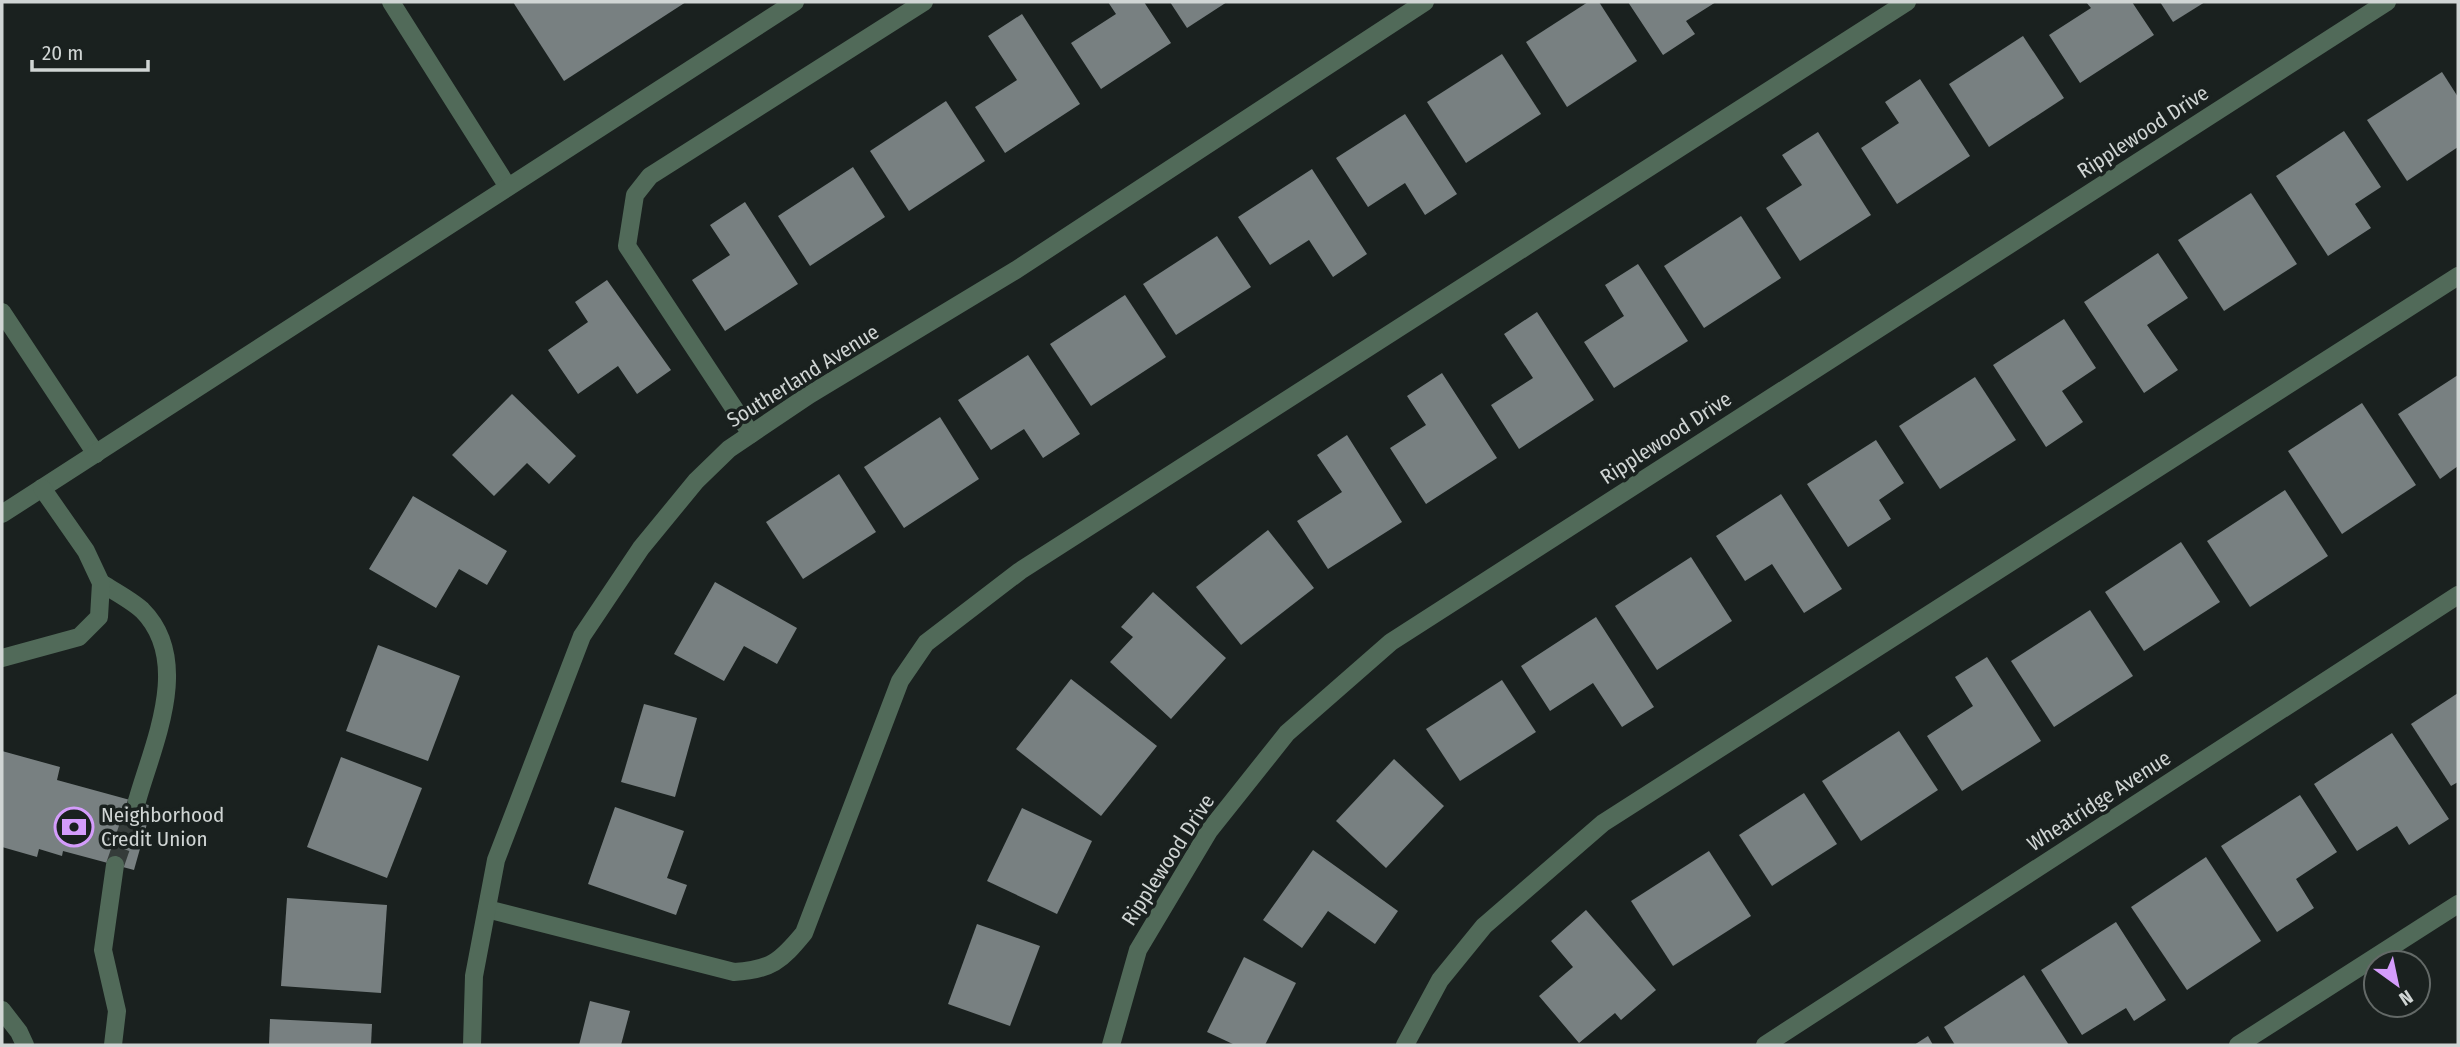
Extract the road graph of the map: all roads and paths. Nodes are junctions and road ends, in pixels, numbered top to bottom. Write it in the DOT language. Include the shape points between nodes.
graph roads {
  1 [pos="391,2"];
  2 [pos="795,2"];
  3 [pos="924,2"];
  4 [pos="1425,2"];
  5 [pos="1907,2"];
  6 [pos="2387,2"];
  7 [pos="508,187"];
  8 [pos="2458,276"];
  9 [pos="2,312"];
  10 [pos="751,434"];
  11 [pos="96,454"];
  12 [pos="42,488"];
  13 [pos="2,514"];
  14 [pos="101,583"];
  15 [pos="2458,595"];
  16 [pos="2,658"];
  17 [pos="138,802"];
  18 [pos="115,865"];
  19 [pos="2458,904"];
  20 [pos="487,909"];
  21 [pos="2,1010"];
  22 [pos="25,1045"];
  23 [pos="113,1045"];
  24 [pos="472,1045"];
  25 [pos="1111,1045"];
  26 [pos="1405,1045"];
  27 [pos="1765,1045"];
  28 [pos="2238,1045"];
  1 -- 7 [label="street"];
  2 -- 7 [label="street"];
  3 -- 10 [label="street" via="650,176 635,195 626,246"];
  4 -- 10 [label="street, Southerland Avenue" via="1016,270"];
  5 -- 20 [label="street" via="1020,571 926,643 900,681 804,933 784,958 760,971 734,972"];
  6 -- 25 [label="street, Ripplewood Drive" via="1391,642 1287,733 1209,831 1138,950"];
  7 -- 11 [label="street"];
  8 -- 26 [label="street" via="1603,823 1484,926 1440,980"];
  9 -- 11 [label="street"];
  10 -- 20 [label="street, Southerland Avenue" via="696,481 640,548 582,636 496,860"];
  11 -- 12 [label="street"];
  12 -- 13 [label="street"];
  12 -- 14 [label="street" via="86,551"];
  14 -- 16 [label="street" via="99,617 79,637"];
  14 -- 17 [label="street" via="142,611 165,646 167,694"];
  15 -- 27 [label="street, Wheatridge Avenue"];
  18 -- 23 [label="street" via="103,950 117,1011"];
  19 -- 28 [label="street"];
  20 -- 24 [label="street, Southerland Avenue" via="474,976"];
  21 -- 22 [label="street"];
}
